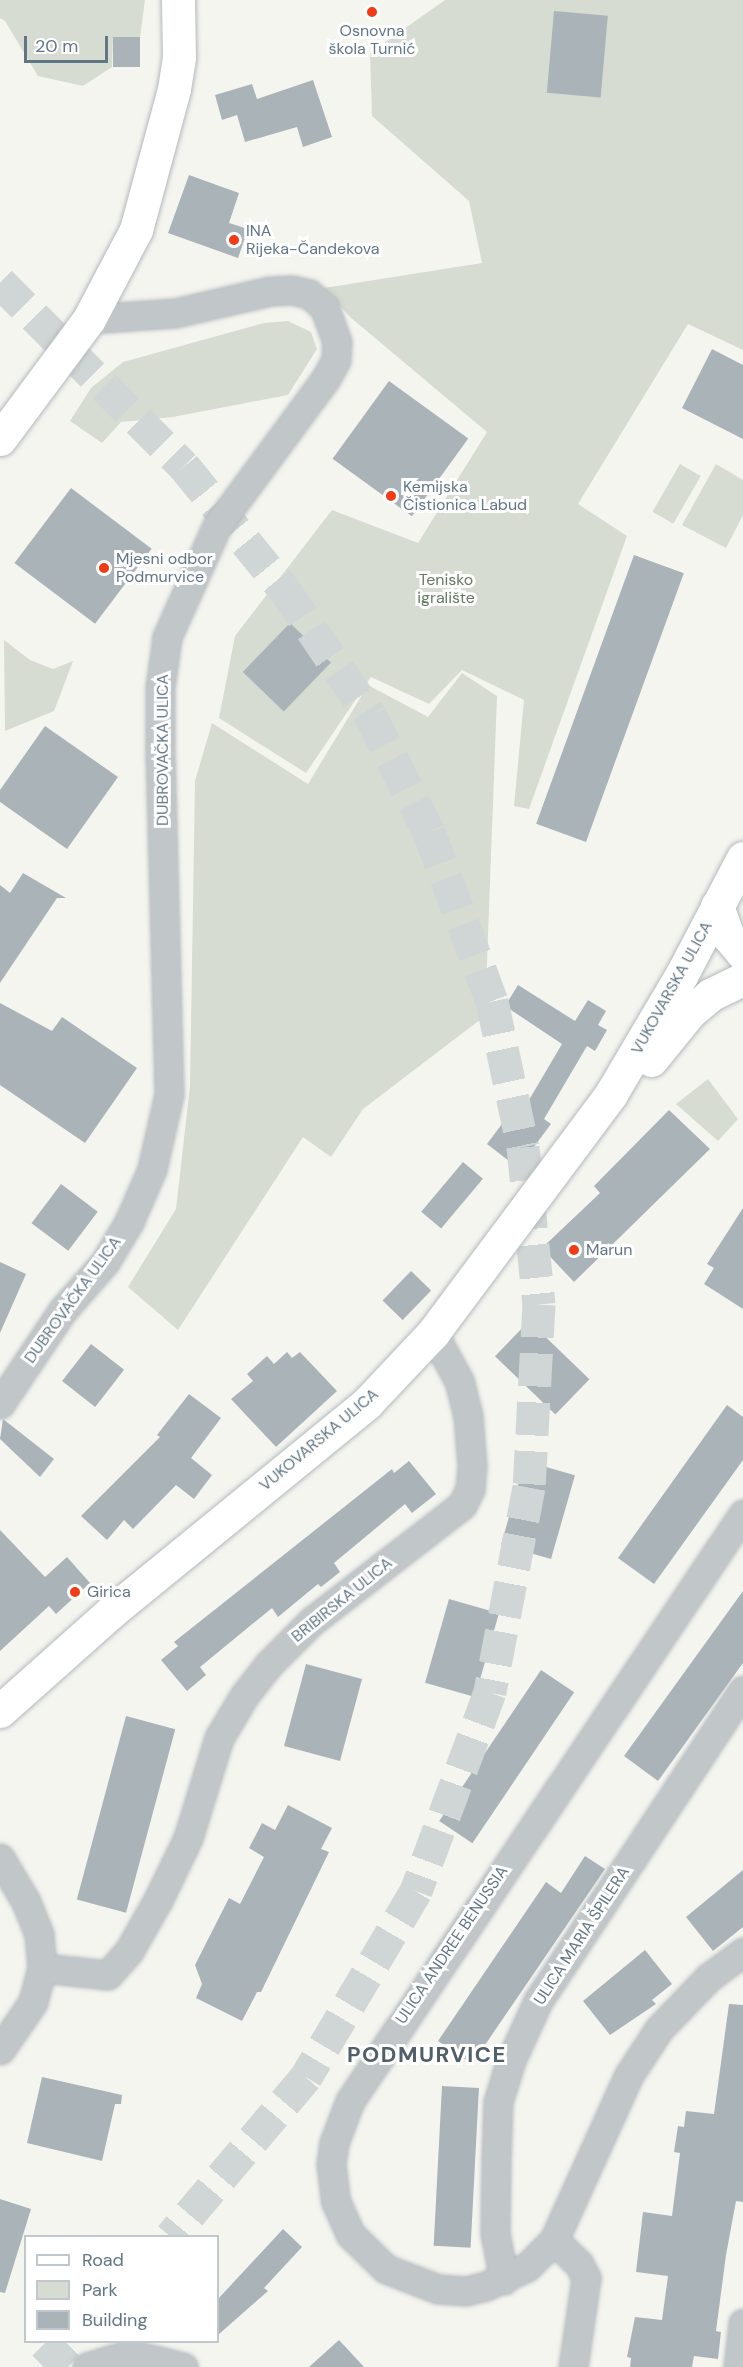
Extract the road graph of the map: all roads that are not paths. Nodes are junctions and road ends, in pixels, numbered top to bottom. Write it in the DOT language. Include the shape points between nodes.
graph roads {
  1 [pos="178,0"];
  2 [pos="89,319"];
  3 [pos="0,439"];
  4 [pos="743,858"];
  5 [pos="730,914"];
  6 [pos="743,954"];
  7 [pos="743,979"];
  8 [pos="611,1094"];
  9 [pos="433,1333"];
  10 [pos="0,1404"];
  11 [pos="743,1514"];
  12 [pos="743,1690"];
  13 [pos="0,1711"];
  14 [pos="0,1858"];
  15 [pos="743,1952"];
  16 [pos="42,1968"];
  17 [pos="0,2050"];
  18 [pos="554,2240"];
  19 [pos="504,2280"];
  20 [pos="743,2323"];
  21 [pos="87,2367"];
  22 [pos="183,2367"];
  23 [pos="573,2367"];
  24 [pos="738,2367"];
  1 -- 2 [label="main road" via="179,57 152,181 132,238"];
  2 -- 3 [label="main road"];
  2 -- 10 [label="street, DUBROVAČKA ULICA" via="175,313 270,291 291,290 309,294 324,307 338,342 336,360 326,378 217,526 167,637 160,688 160,758 169,1094 152,1169 129,1222 105,1262 63,1310"];
  4 -- 5 [label="main road, VUKOVARSKA ULICA"];
  5 -- 6 [label="main road" via="728,936"];
  5 -- 8 [label="main road, VUKOVARSKA ULICA"];
  7 -- 8 [label="main road, VUKOVARSKA ULICA" via="710,995 690,1012 650,1062"];
  8 -- 9 [label="main road, VUKOVARSKA ULICA"];
  9 -- 13 [label="main road, VUKOVARSKA ULICA" via="368,1403 111,1612"];
  9 -- 16 [label="street, BRIBIRSKA ULICA" via="459,1382 468,1416 472,1466 470,1489 462,1505 312,1620 244,1696 219,1738 209,1780 183,1848 129,1951 108,1975"];
  11 -- 19 [label="street, ULICA ANDREE BENUSSIA" via="374,2062 339,2125 331,2164 336,2202 350,2234 386,2269 438,2289 466,2291"];
  12 -- 19 [label="street, ULICA MARIA ŠPILERA" via="537,2001 511,2060 498,2102 496,2161 495,2233"];
  14 -- 16 [label="street" via="39,1934"];
  15 -- 18 [label="street, ULICA ANDREE BENUSSIA" via="708,1978 659,2029 607,2118"];
  16 -- 17 [label="street" via="33,2002"];
  18 -- 19 [label="street, ULICA ANDREE BENUSSIA" via="527,2267"];
  18 -- 23 [label="street" via="579,2264 586,2278"];
  20 -- 24 [label="street"];
  21 -- 22 [label="street" via="130,2354"];
}
